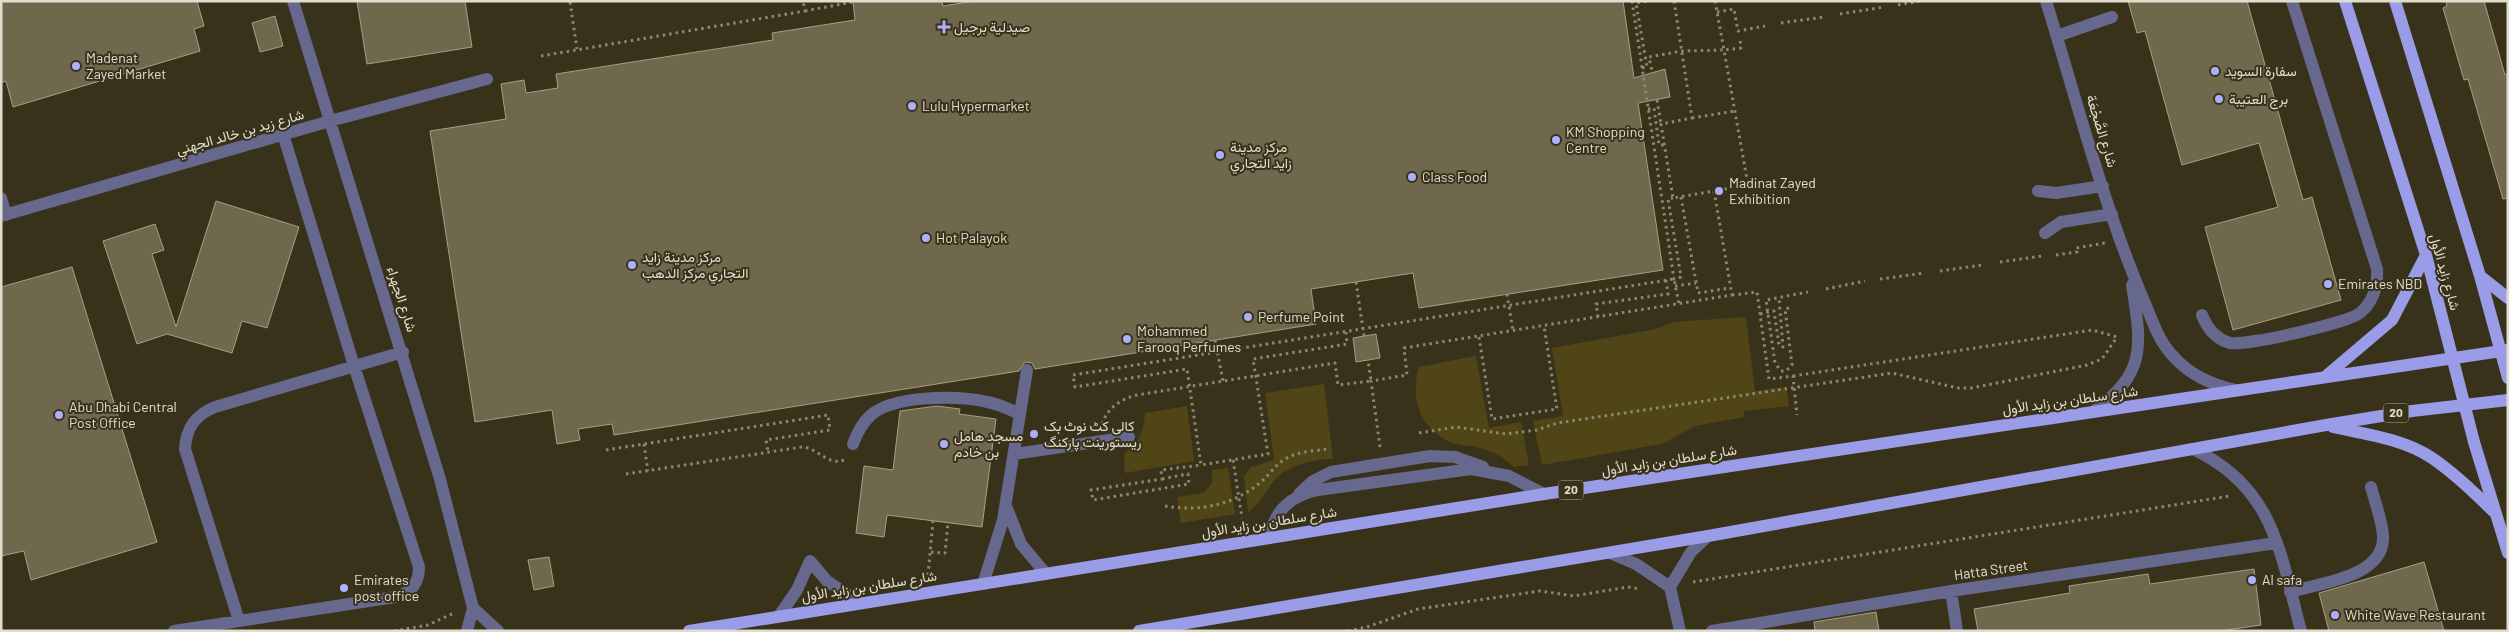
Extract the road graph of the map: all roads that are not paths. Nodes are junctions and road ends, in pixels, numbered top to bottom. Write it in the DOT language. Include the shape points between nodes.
graph roads {
  1 [pos="294,1"];
  2 [pos="2046,1"];
  3 [pos="2292,1"];
  4 [pos="2345,1"];
  5 [pos="2395,1"];
  6 [pos="2112,17"];
  7 [pos="2057,36"];
  8 [pos="487,79"];
  9 [pos="330,121"];
  10 [pos="283,134"];
  11 [pos="2103,186"];
  12 [pos="2038,191"];
  13 [pos="1,198"];
  14 [pos="2112,214"];
  15 [pos="4,216"];
  16 [pos="2045,233"];
  17 [pos="2426,255"];
  18 [pos="2130,270"];
  19 [pos="2480,276"];
  20 [pos="2508,298"];
  21 [pos="2202,314"];
  22 [pos="2504,351"];
  23 [pos="403,352"];
  24 [pos="2454,360"];
  25 [pos="354,366"];
  26 [pos="1027,370"];
  27 [pos="2325,377"];
  28 [pos="2508,378"];
  29 [pos="2239,391"];
  30 [pos="2508,400"];
  31 [pos="2466,405"];
  32 [pos="2094,411"];
  33 [pos="1020,414"];
  34 [pos="2326,425"];
  35 [pos="1129,437"];
  36 [pos="853,444"];
  37 [pos="2193,449"];
  38 [pos="1014,454"];
  39 [pos="1490,471"];
  40 [pos="2371,487"];
  41 [pos="1544,494"];
  42 [pos="1298,496"];
  43 [pos="1006,503"];
  44 [pos="2495,512"];
  45 [pos="1708,536"];
  46 [pos="1269,538"];
  47 [pos="2276,543"];
  48 [pos="1610,553"];
  49 [pos="2508,553"];
  50 [pos="1046,574"];
  51 [pos="983,584"];
  52 [pos="1670,587"];
  53 [pos="1951,591"];
  54 [pos="2290,592"];
  55 [pos="860,603"];
  56 [pos="473,608"];
  57 [pos="779,616"];
  58 [pos="239,621"];
  59 [pos="174,631"];
  60 [pos="467,631"];
  61 [pos="498,631"];
  62 [pos="689,631"];
  63 [pos="1139,631"];
  64 [pos="1680,631"];
  65 [pos="1712,631"];
  66 [pos="1958,631"];
  67 [pos="2301,631"];
  1 -- 9 [label="street, شارع الجهراء"];
  2 -- 7 [label="street, شارع الصَّجْعَة"];
  3 -- 21 [label="street" via="2377,268 2378,281 2368,305 2348,320 2240,344 2220,339"];
  4 -- 17 [label="main road, شارع زايد الأول"];
  5 -- 19 [label="main road"];
  6 -- 7 [label="street"];
  7 -- 11 [label="street, شارع الصَّجْعَة"];
  8 -- 9 [label="street, شارع زيد بن خالد الجهني"];
  9 -- 10 [label="street, شارع زيد بن خالد الجهني"];
  9 -- 23 [label="street, شارع الجهراء"];
  10 -- 15 [label="street, شارع زيد بن خالد الجهني"];
  10 -- 25 [label="street"];
  11 -- 12 [label="street" via="2056,193"];
  11 -- 14 [label="street, شارع الصَّجْعَة"];
  13 -- 15 [label="street"];
  14 -- 16 [label="street" via="2061,222"];
  14 -- 18 [label="street, شارع الصَّجْعَة"];
  17 -- 24 [label="main road, شارع زايد الأول"];
  17 -- 27 [label="main road" via="2392,320"];
  18 -- 29 [label="street, شارع الصَّجْعَة" via="2154,326 2173,357 2203,380"];
  18 -- 32 [label="street, شارع الصَّجْعَة" via="2139,324 2134,364 2124,383"];
  19 -- 20 [label="main road"];
  19 -- 22 [label="main road"];
  22 -- 24 [label="main road, شارع سلطان بن زايد الأول / 20"];
  22 -- 28 [label="main road"];
  23 -- 25 [label="street"];
  23 -- 56 [label="street, شارع الجهراء"];
  24 -- 27 [label="main road, شارع سلطان بن زايد الأول / 20" via="2404,364"];
  24 -- 31 [label="main road, شارع زايد الأول"];
  25 -- 58 [label="street" via="205,411 196,418 185,438 185,449"];
  25 -- 58 [label="street" via="419,567 416,584 395,597"];
  26 -- 33 [label="street"];
  27 -- 29 [label="main road, شارع سلطان بن زايد الأول / 20"];
  29 -- 32 [label="main road, شارع سلطان بن زايد الأول / 20"];
  30 -- 31 [label="main road, 20"];
  31 -- 34 [label="main road, 20"];
  31 -- 44 [label="main road, شارع زايد الأول"];
  32 -- 41 [label="main road, شارع سلطان بن زايد الأول / 20"];
  33 -- 36 [label="street" via="971,399 893,404 872,414 857,433"];
  33 -- 38 [label="street"];
  34 -- 37 [label="main road, 20"];
  34 -- 44 [label="main road" via="2373,435 2431,457"];
  35 -- 38 [label="street"];
  37 -- 45 [label="main road, 20"];
  37 -- 47 [label="street" via="2225,466 2246,485 2263,509"];
  38 -- 43 [label="street"];
  39 -- 41 [label="street" via="1509,476"];
  39 -- 42 [label="street" via="1451,470 1318,490"];
  39 -- 42 [label="street" via="1467,460 1442,456 1322,475"];
  40 -- 54 [label="street" via="2383,536 2379,556 2354,574"];
  41 -- 46 [label="main road, شارع سلطان بن زايد الأول / 20"];
  42 -- 46 [label="street" via="1280,510 1272,523"];
  43 -- 50 [label="street" via="1014,531"];
  43 -- 51 [label="street"];
  44 -- 49 [label="main road, شارع زايد الأول"];
  45 -- 48 [label="main road, 20"];
  45 -- 52 [label="street" via="1691,552"];
  46 -- 50 [label="main road, شارع سلطان بن زايد الأول / 20"];
  47 -- 53 [label="street, Hatta Street"];
  47 -- 54 [label="street"];
  48 -- 52 [label="street" via="1636,564"];
  48 -- 63 [label="main road, 20"];
  50 -- 51 [label="main road, شارع سلطان بن زايد الأول / 20"];
  51 -- 55 [label="main road, شارع سلطان بن زايد الأول / 20"];
  52 -- 64 [label="street"];
  53 -- 65 [label="street, Hatta Street"];
  53 -- 66 [label="street"];
  54 -- 67 [label="street"];
  55 -- 57 [label="main road, شارع سلطان بن زايد الأول / 20"];
  55 -- 57 [label="street" via="827,581 810,561 797,590"];
  56 -- 60 [label="street, شارع الجهراء"];
  56 -- 61 [label="street"];
  57 -- 62 [label="main road, شارع سلطان بن زايد الأول / 20"];
  58 -- 59 [label="street"];
}
